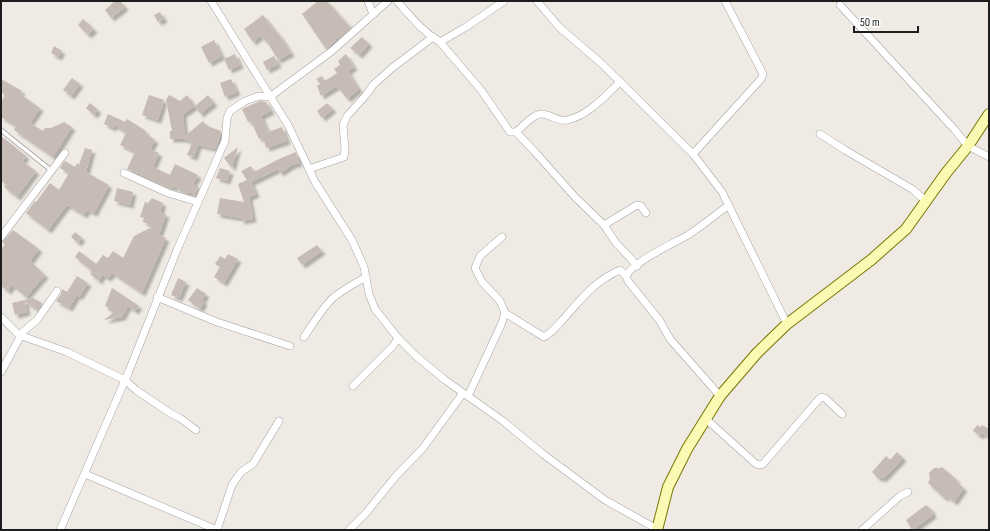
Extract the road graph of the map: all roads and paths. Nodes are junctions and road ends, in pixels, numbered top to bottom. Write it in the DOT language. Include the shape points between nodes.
graph roads {
  1 [pos="211,1"];
  2 [pos="368,1"];
  3 [pos="388,1"];
  4 [pos="397,1"];
  5 [pos="504,1"];
  6 [pos="537,1"];
  7 [pos="725,1"];
  8 [pos="840,5"];
  9 [pos="373,14"];
  10 [pos="433,38"];
  11 [pos="440,42"];
  12 [pos="620,82"];
  13 [pos="271,96"];
  14 [pos="989,114"];
  15 [pos="1,130"];
  16 [pos="516,132"];
  17 [pos="820,134"];
  18 [pos="968,146"];
  19 [pos="65,153"];
  20 [pos="693,154"];
  21 [pos="989,157"];
  22 [pos="308,169"];
  23 [pos="52,171"];
  24 [pos="124,173"];
  25 [pos="926,201"];
  26 [pos="198,202"];
  27 [pos="728,205"];
  28 [pos="646,214"];
  29 [pos="604,225"];
  30 [pos="502,236"];
  31 [pos="1,237"];
  32 [pos="637,266"];
  33 [pos="626,276"];
  34 [pos="366,277"];
  35 [pos="57,292"];
  36 [pos="158,297"];
  37 [pos="505,313"];
  38 [pos="1,317"];
  39 [pos="786,324"];
  40 [pos="19,335"];
  41 [pos="304,337"];
  42 [pos="398,338"];
  43 [pos="290,346"];
  44 [pos="1,372"];
  45 [pos="125,380"];
  46 [pos="354,386"];
  47 [pos="466,394"];
  48 [pos="720,396"];
  49 [pos="842,414"];
  50 [pos="706,419"];
  51 [pos="279,421"];
  52 [pos="196,430"];
  53 [pos="85,474"];
  54 [pos="908,492"];
  55 [pos="657,529"];
  56 [pos="60,530"];
  57 [pos="217,530"];
  58 [pos="349,530"];
  59 [pos="862,530"];
  1 -- 13 [label="street"];
  2 -- 9 [label="street"];
  3 -- 9 [label="street"];
  4 -- 10 [label="street"];
  5 -- 11 [label="street"];
  6 -- 12 [label="street" via="559,27"];
  7 -- 20 [label="street" via="763,74"];
  8 -- 18 [label="street"];
  9 -- 13 [label="street" via="332,51"];
  10 -- 11 [label="street"];
  10 -- 22 [label="street" via="373,85 347,116 343,125 344,157"];
  11 -- 16 [label="street" via="481,90 510,132"];
  12 -- 16 [label="street" via="579,116 561,121 540,114"];
  12 -- 20 [label="street"];
  13 -- 22 [label="street" via="288,125"];
  13 -- 26 [label="street" via="259,96 245,101 230,111 225,141"];
  14 -- 18 [label="street"];
  15 -- 23 [label="lane"];
  16 -- 29 [label="street"];
  17 -- 25 [label="street" via="912,188"];
  18 -- 21 [label="street"];
  18 -- 25 [label="street"];
  19 -- 23 [label="street"];
  20 -- 27 [label="street" via="722,192"];
  22 -- 34 [label="street" via="352,240"];
  23 -- 31 [label="street"];
  24 -- 26 [label="street" via="168,193"];
  25 -- 39 [label="street" via="906,229 871,260"];
  26 -- 36 [label="street"];
  27 -- 32 [label="street"];
  27 -- 39 [label="street"];
  28 -- 29 [label="street" via="641,206 637,205"];
  29 -- 32 [label="street"];
  30 -- 37 [label="street" via="480,256 475,268 482,282 500,301"];
  32 -- 33 [label="street"];
  33 -- 37 [label="street" via="620,270 606,276 590,289 550,334 544,337"];
  33 -- 48 [label="street" via="660,320 670,339"];
  34 -- 41 [label="street" via="333,298"];
  34 -- 42 [label="street" via="375,309"];
  35 -- 40 [label="street" via="37,320"];
  36 -- 43 [label="street" via="217,322"];
  36 -- 45 [label="street"];
  37 -- 47 [label="street"];
  38 -- 40 [label="street"];
  39 -- 48 [label="street"];
  40 -- 44 [label="street"];
  40 -- 45 [label="street" via="67,352"];
  42 -- 46 [label="street"];
  42 -- 47 [label="street" via="445,380"];
  45 -- 52 [label="street"];
  45 -- 53 [label="street"];
  47 -- 55 [label="street" via="605,500"];
  47 -- 58 [label="street" via="423,448"];
  48 -- 50 [label="street"];
  49 -- 50 [label="street" via="822,397 764,464 759,465"];
  50 -- 55 [label="street" via="687,449 668,488"];
  51 -- 57 [label="street" via="253,464 241,472 232,485"];
  53 -- 56 [label="street"];
  53 -- 57 [label="street"];
  54 -- 59 [label="street" via="900,496"];
}
